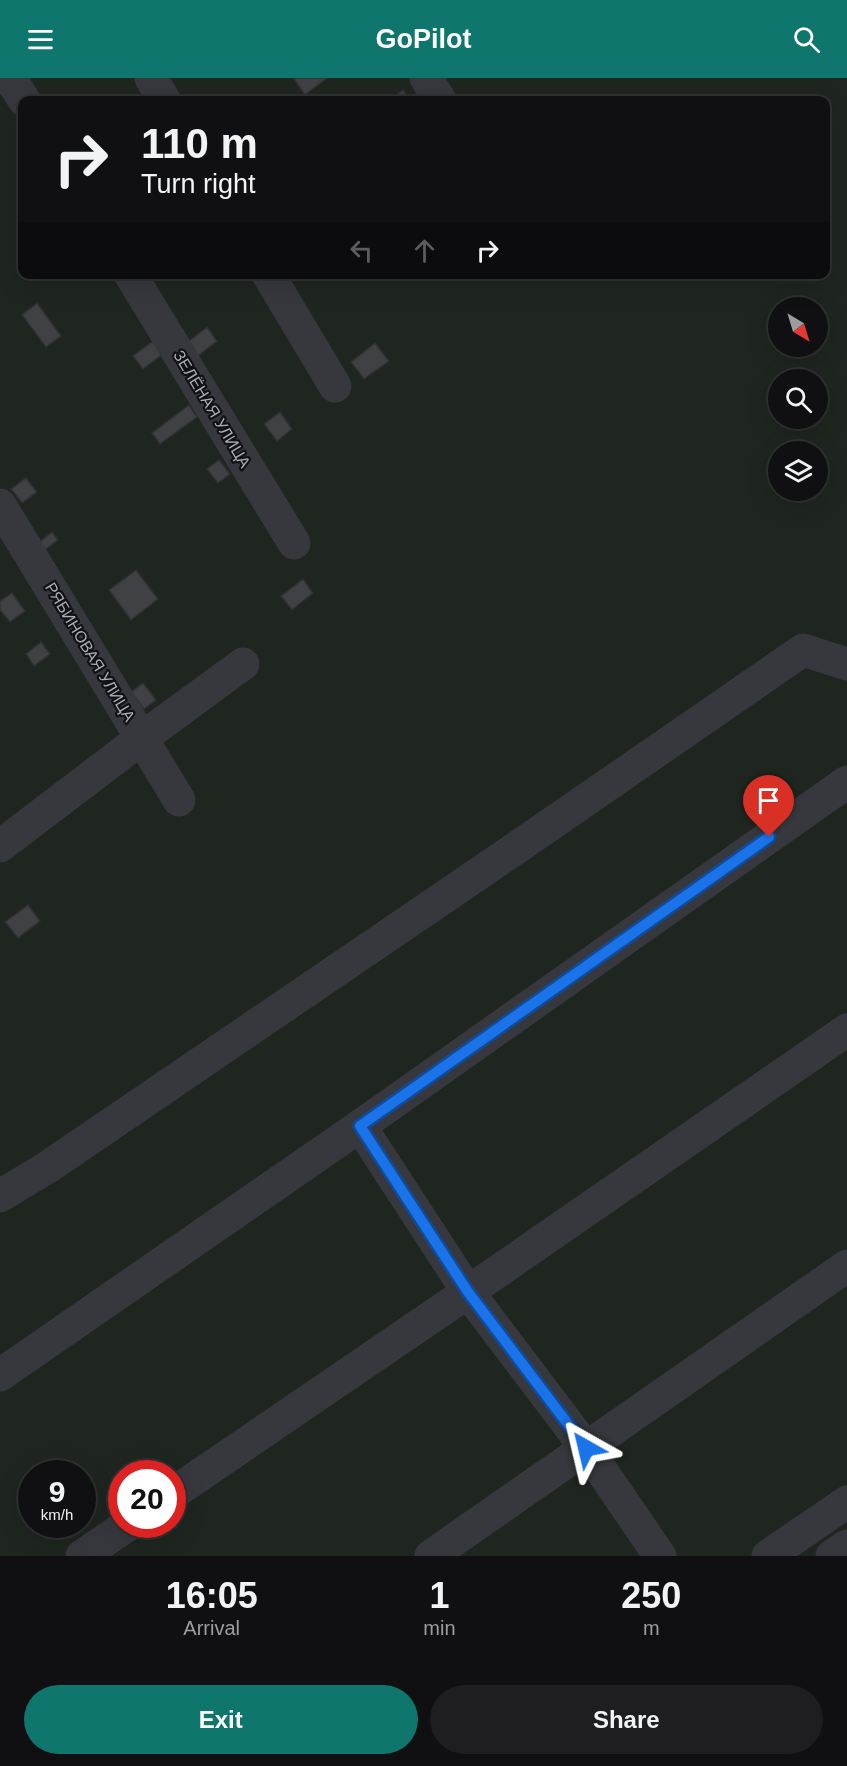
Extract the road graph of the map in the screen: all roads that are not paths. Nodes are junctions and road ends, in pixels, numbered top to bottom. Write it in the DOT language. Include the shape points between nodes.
graph roads {
  1 [pos="10,78"];
  2 [pos="151,78"];
  3 [pos="426,78"];
  4 [pos="21,96"];
  5 [pos="162,96"];
  6 [pos="437,96"];
  7 [pos="133,279"];
  8 [pos="271,279"];
  9 [pos="335,386"];
  10 [pos="0,505"];
  11 [pos="294,543"];
  12 [pos="243,664"];
  13 [pos="847,664"];
  14 [pos="142,738"];
  15 [pos="847,782"];
  16 [pos="179,800"];
  17 [pos="0,846"];
  18 [pos="847,1030"];
  19 [pos="360,1126"];
  20 [pos="0,1196"];
  21 [pos="847,1266"];
  22 [pos="468,1292"];
  23 [pos="0,1374"];
  24 [pos="586,1448"];
  25 [pos="186,1484"];
  26 [pos="847,1502"];
  27 [pos="108,1538"];
  28 [pos="847,1546"];
  29 [pos="82,1556"];
  30 [pos="432,1556"];
  31 [pos="660,1556"];
  32 [pos="768,1556"];
  33 [pos="832,1556"];
  1 -- 4 [label="lane"];
  2 -- 5 [label="lane"];
  3 -- 6 [label="lane"];
  7 -- 11 [label="lane, ЗЕЛЁНАЯ УЛИЦА"];
  8 -- 9 [label="lane"];
  10 -- 14 [label="lane, РЯБИНОВАЯ УЛИЦА"];
  12 -- 14 [label="lane"];
  13 -- 20 [label="lane" via="803,650 48,1167"];
  14 -- 16 [label="lane, РЯБИНОВАЯ УЛИЦА"];
  14 -- 17 [label="lane"];
  15 -- 19 [label="lane"];
  18 -- 22 [label="lane"];
  19 -- 22 [label="lane"];
  19 -- 23 [label="lane"];
  21 -- 24 [label="lane"];
  22 -- 24 [label="lane"];
  22 -- 25 [label="lane"];
  24 -- 30 [label="lane"];
  24 -- 31 [label="lane"];
  26 -- 32 [label="lane"];
  27 -- 29 [label="lane"];
  28 -- 33 [label="lane"];
}
